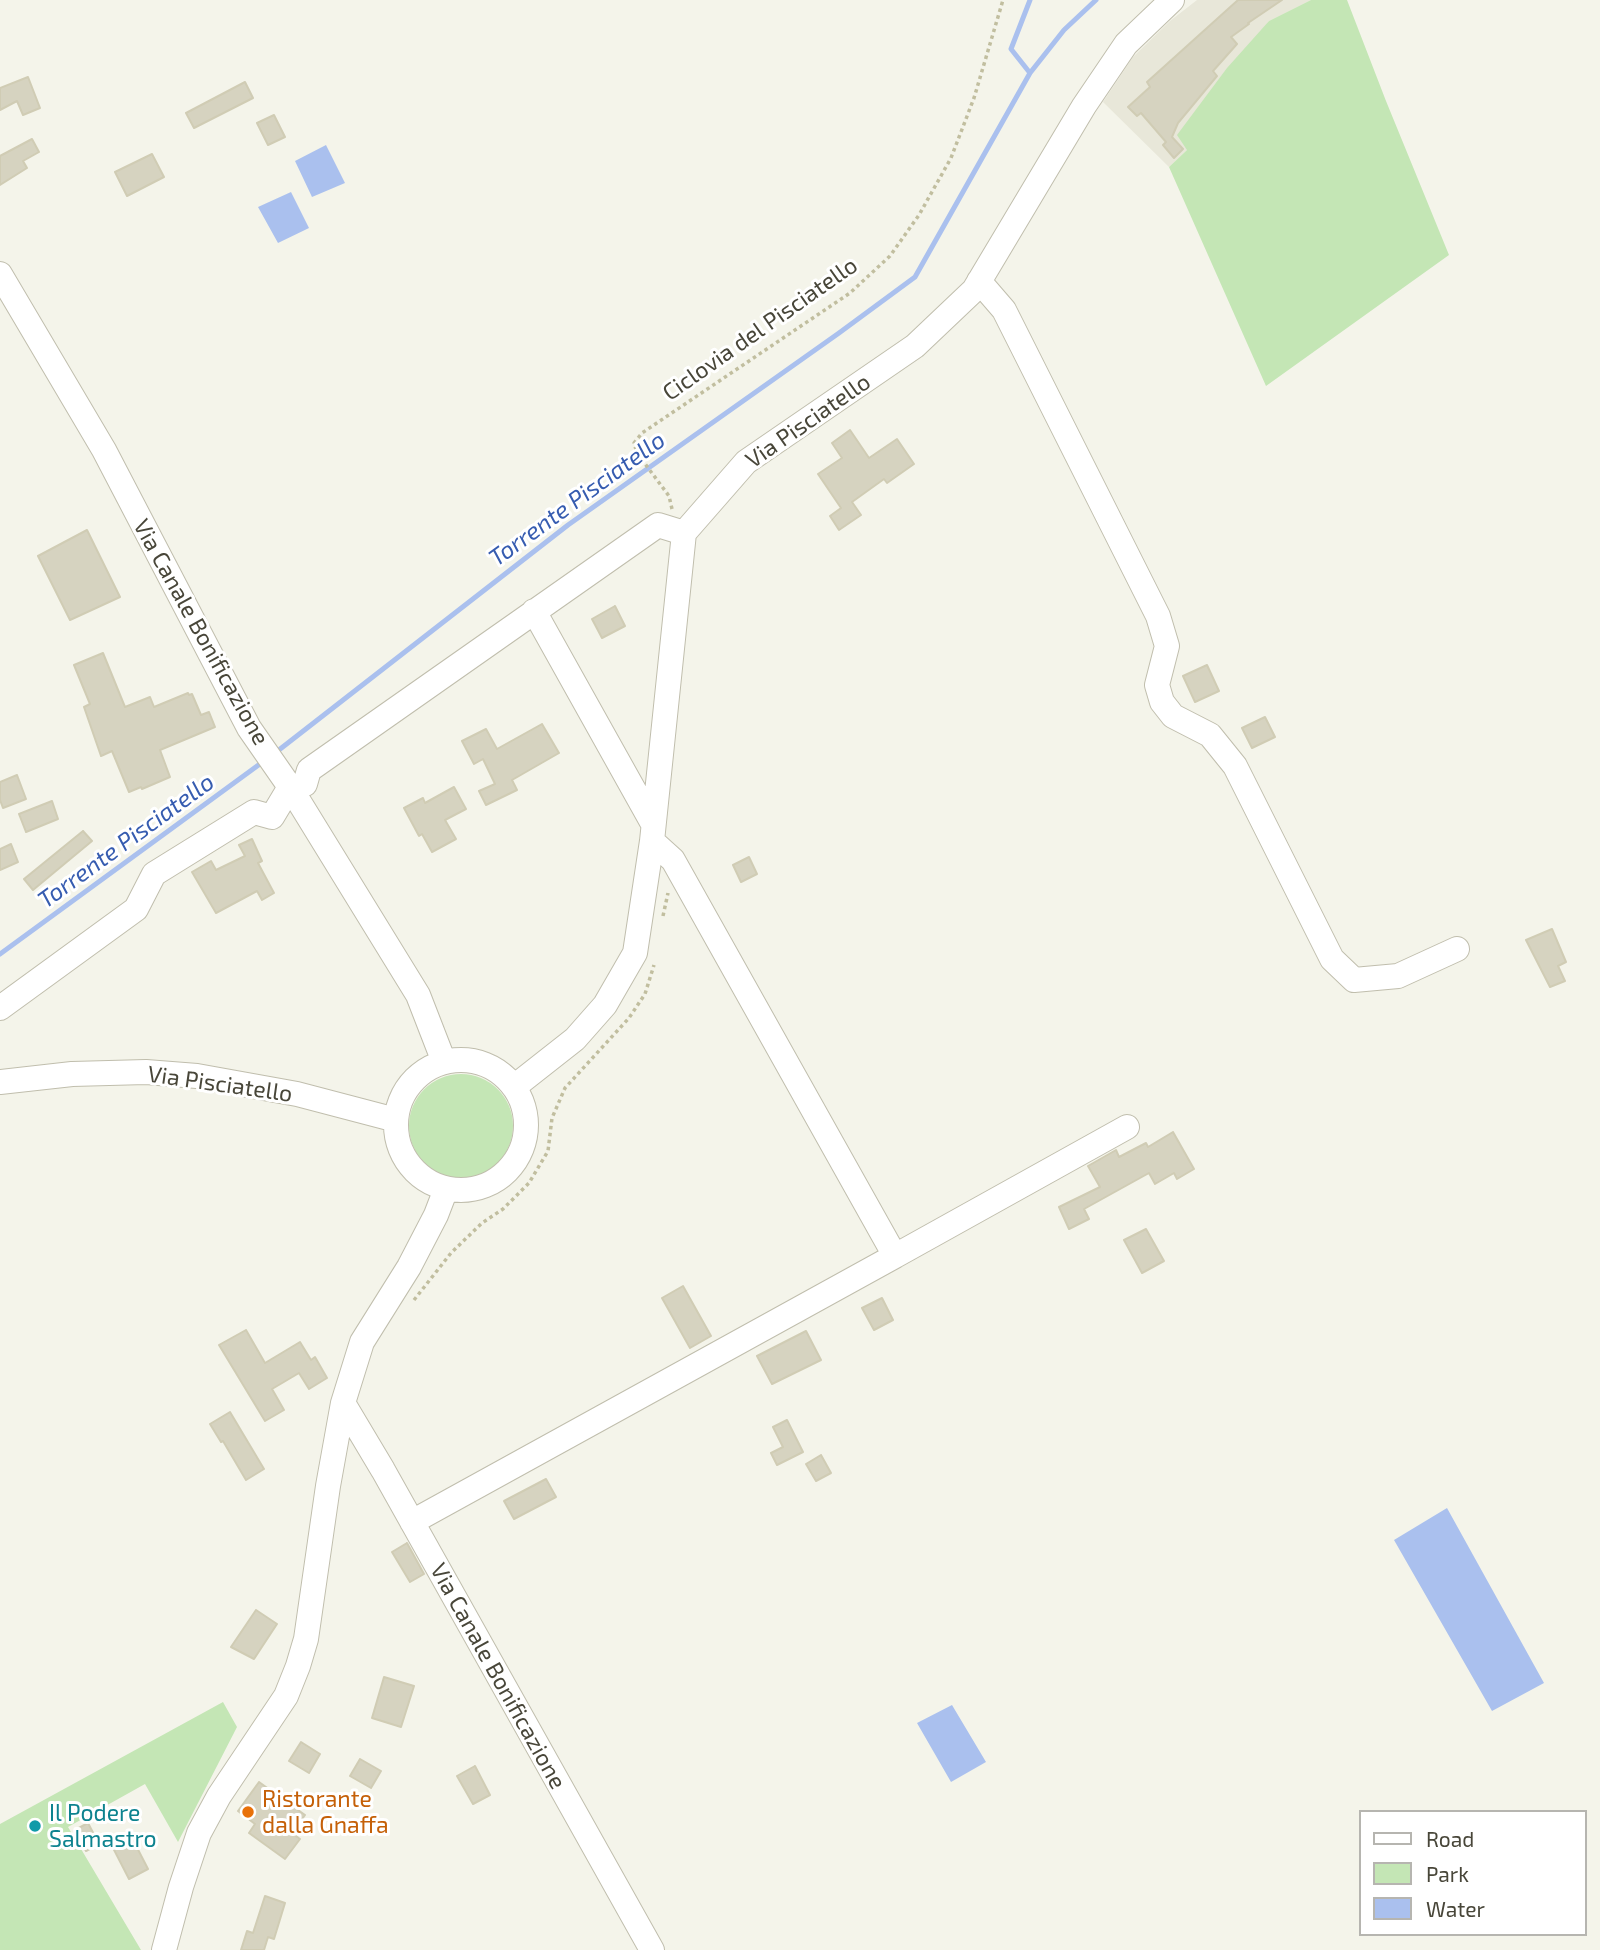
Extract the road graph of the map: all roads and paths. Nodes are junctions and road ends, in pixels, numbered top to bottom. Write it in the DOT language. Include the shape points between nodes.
graph roads {
  1 [pos="1003,0"];
  2 [pos="1172,0"];
  3 [pos="0,274"];
  4 [pos="979,281"];
  5 [pos="660,485"];
  6 [pos="684,533"];
  7 [pos="534,611"];
  8 [pos="287,781"];
  9 [pos="656,839"];
  10 [pos="663,917"];
  11 [pos="1457,949"];
  12 [pos="656,953"];
  13 [pos="0,1007"];
  14 [pos="443,1062"];
  15 [pos="0,1082"];
  16 [pos="514,1087"];
  17 [pos="396,1120"];
  18 [pos="1127,1127"];
  19 [pos="446,1189"];
  20 [pos="895,1256"];
  21 [pos="410,1306"];
  22 [pos="343,1403"];
  23 [pos="412,1522"];
  24 [pos="164,1950"];
  25 [pos="652,1950"];
  1 -- 5 [label="path, Ciclovia del Pisciatello" via="951,158 919,215 890,256 850,293 642,433 634,443 637,453"];
  2 -- 4 [label="street, Via Pisciatello" via="1126,44"];
  3 -- 8 [label="street, Via Canale Bonificazione" via="104,450 249,728"];
  4 -- 6 [label="street, Via Pisciatello" via="915,346 746,462"];
  4 -- 11 [label="street" via="1004,310 1158,615 1167,646 1157,685 1162,702 1173,716 1210,735 1235,766 1332,959 1354,980 1398,976"];
  6 -- 7 [label="street" via="658,524"];
  6 -- 9 [label="street"];
  7 -- 8 [label="street" via="309,770 305,784"];
  7 -- 9 [label="street"];
  8 -- 13 [label="street" via="272,817 254,812 154,874 136,909"];
  8 -- 14 [label="street, Via Canale Bonificazione" via="418,995"];
  9 -- 10 [label="path" via="670,881"];
  9 -- 16 [label="street" via="635,953 605,1005 575,1039"];
  9 -- 20 [label="street" via="673,860"];
  12 -- 21 [label="path" via="645,994 629,1018 565,1088 552,1118 548,1151 529,1183 451,1253"];
  14 -- 16 [label="street" via="475,1061 490,1066"];
  14 -- 17 [label="street" via="425,1070 411,1084 400,1101"];
  15 -- 17 [label="street, Via Pisciatello" via="72,1074 197,1076 297,1094"];
  16 -- 19 [label="street" via="527,1124 516,1162 485,1186 466,1191"];
  17 -- 19 [label="street" via="403,1156 428,1182"];
  18 -- 20 [label="street"];
  19 -- 22 [label="street" via="409,1267 362,1342"];
  20 -- 23 [label="street"];
  22 -- 23 [label="street, Via Canale Bonificazione"];
  22 -- 24 [label="street" via="298,1666 286,1696 199,1833"];
  23 -- 25 [label="street, Via Canale Bonificazione"];
}
